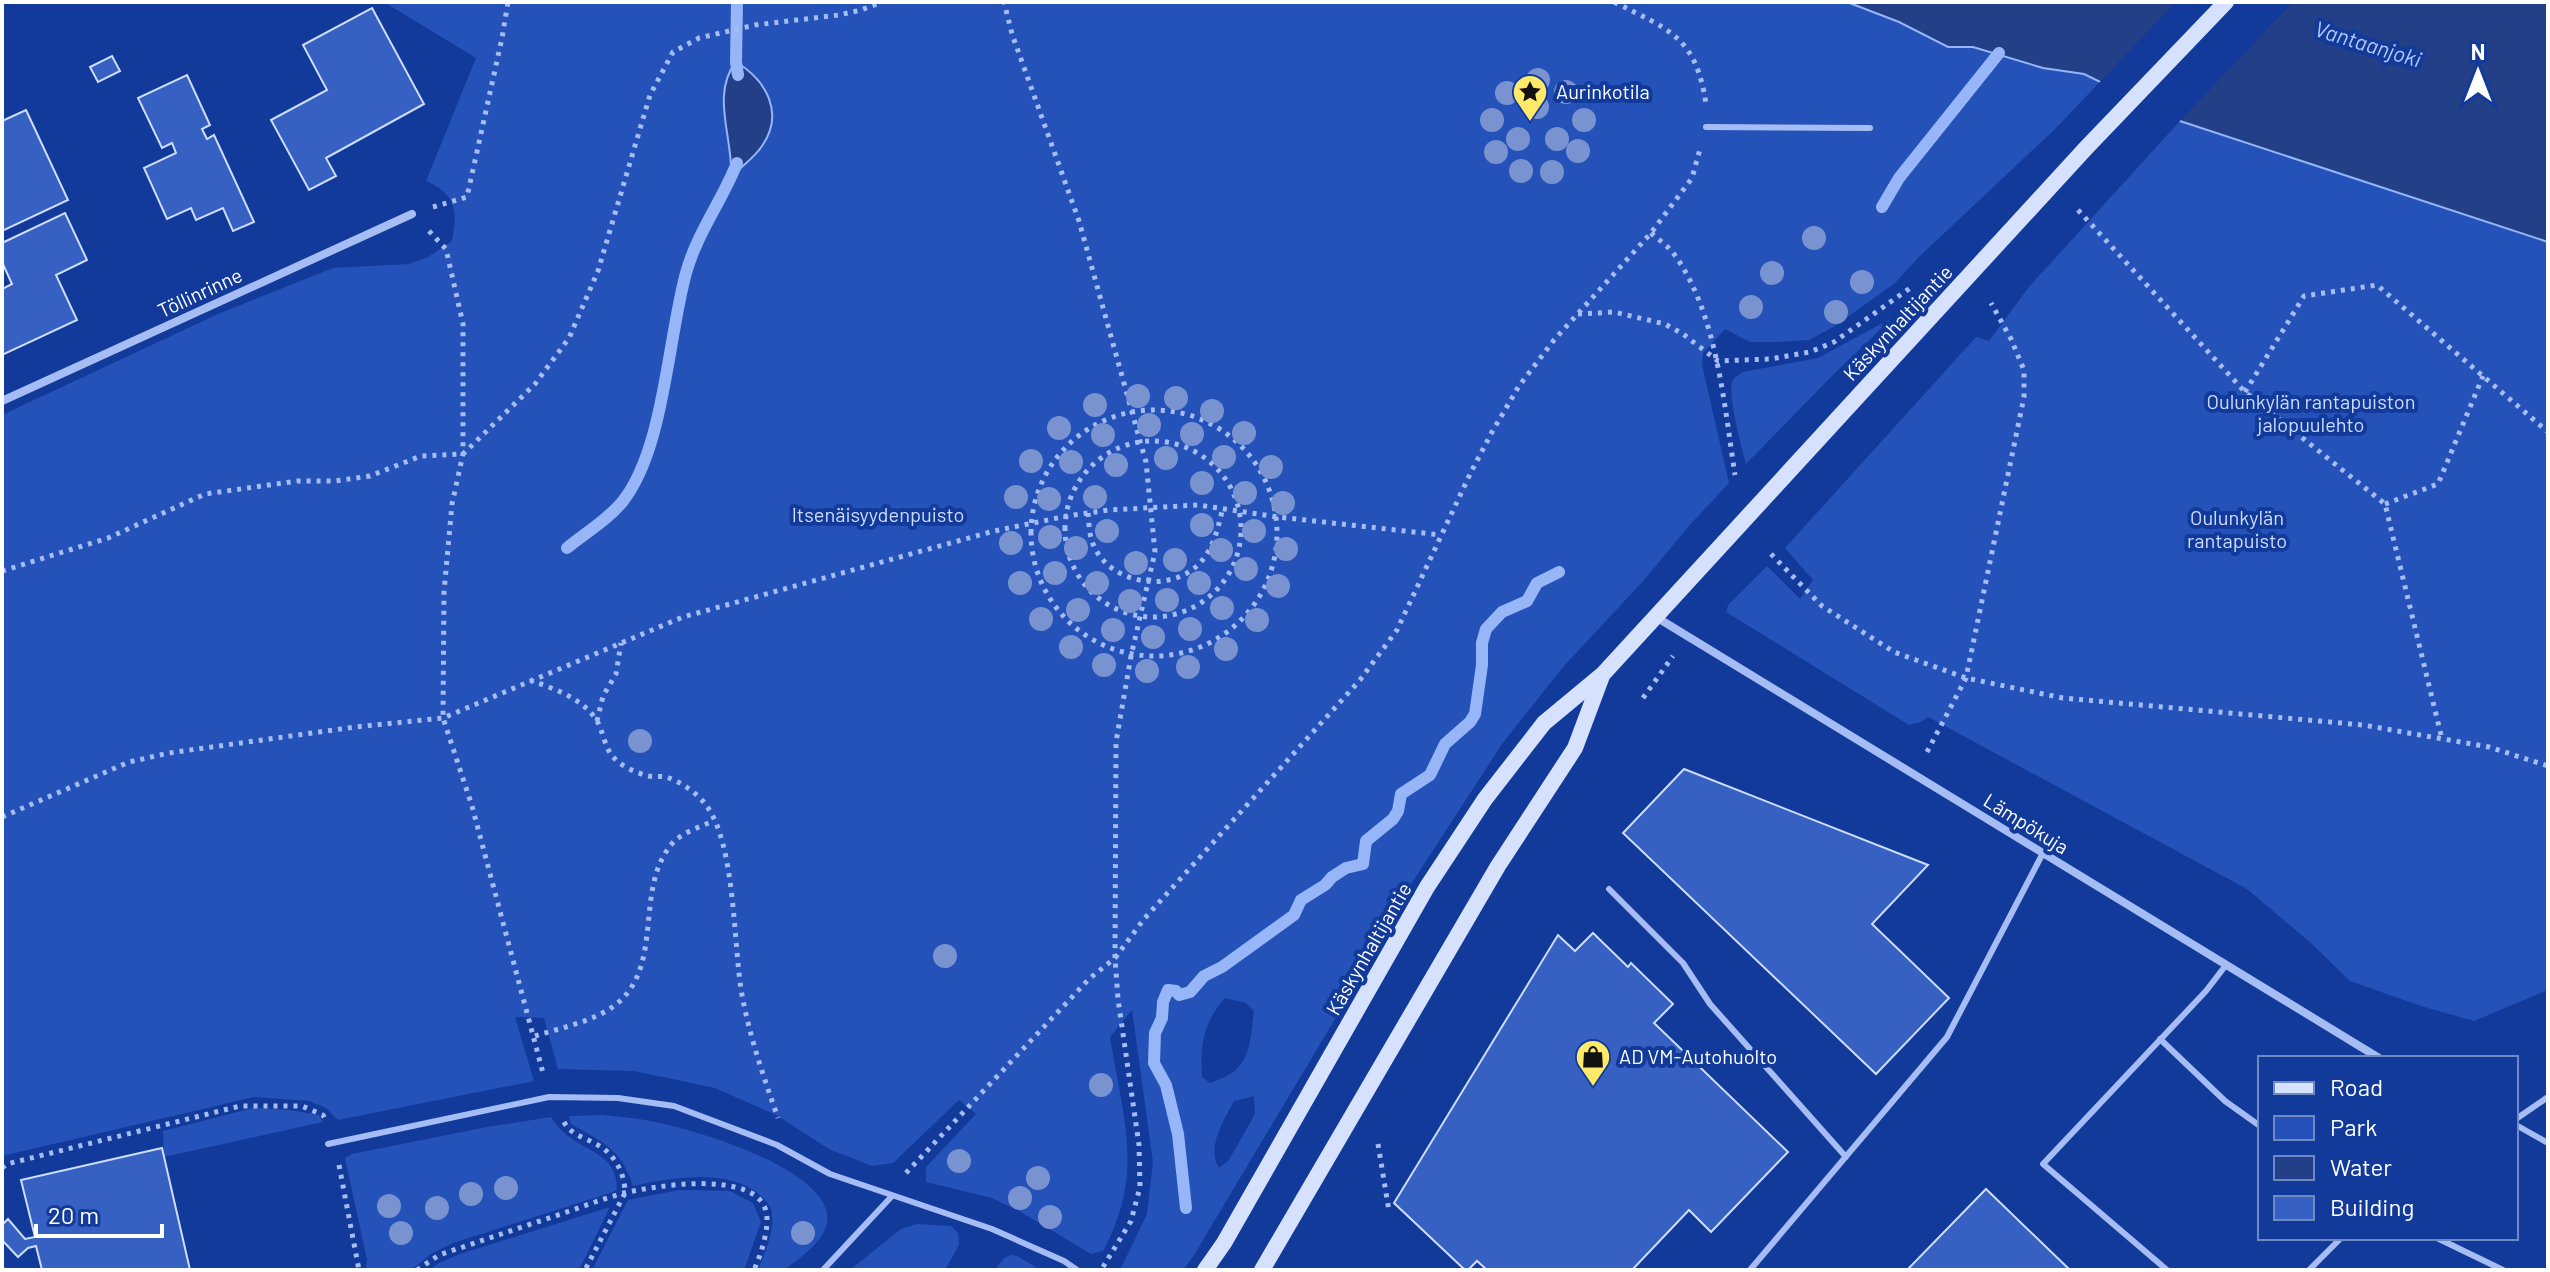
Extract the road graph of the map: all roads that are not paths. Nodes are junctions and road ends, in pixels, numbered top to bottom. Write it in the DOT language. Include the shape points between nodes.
graph roads {
  1 [pos="2226,2"];
  2 [pos="1706,127"];
  3 [pos="1870,128"];
  4 [pos="412,214"];
  5 [pos="2,401"];
  6 [pos="1655,617"];
  7 [pos="1603,674"];
  8 [pos="2043,853"];
  9 [pos="1609,889"];
  10 [pos="2226,965"];
  11 [pos="2160,1039"];
  12 [pos="2376,1056"];
  13 [pos="2548,1097"];
  14 [pos="2518,1118"];
  15 [pos="2258,1125"];
  16 [pos="2518,1126"];
  17 [pos="331,1143"];
  18 [pos="2548,1143"];
  19 [pos="1846,1157"];
  20 [pos="892,1196"];
  21 [pos="2339,1240"];
  22 [pos="2441,1240"];
  23 [pos="823,1270"];
  24 [pos="1077,1270"];
  25 [pos="1205,1270"];
  26 [pos="1262,1270"];
  27 [pos="1750,1270"];
  28 [pos="2167,1270"];
  29 [pos="2309,1270"];
  30 [pos="2503,1270"];
  1 -- 6 [label="main road, Käskynhaltijantie"];
  2 -- 3 [label="lane"];
  4 -- 5 [label="street, Töllinrinne"];
  6 -- 7 [label="main road, Käskynhaltijantie"];
  6 -- 8 [label="street, Lämpökuja"];
  7 -- 25 [label="main road, Käskynhaltijantie" via="1544,723 1485,799 1427,887"];
  7 -- 26 [label="main road, Käskynhaltijantie" via="1575,748 1498,866"];
  8 -- 10 [label="street, Lämpökuja"];
  8 -- 19 [label="lane" via="1947,1037"];
  9 -- 19 [label="lane" via="1683,963 1710,1004"];
  10 -- 11 [label="lane"];
  10 -- 12 [label="street, Lämpökuja"];
  11 -- 15 [label="lane"];
  11 -- 28 [label="lane" via="2043,1164"];
  13 -- 14 [label="lane"];
  16 -- 18 [label="lane"];
  17 -- 20 [label="lane" via="549,1097 618,1098 674,1106"];
  19 -- 27 [label="lane"];
  20 -- 23 [label="lane"];
  20 -- 24 [label="lane" via="992,1229"];
  21 -- 29 [label="lane"];
  22 -- 30 [label="lane"];
}
